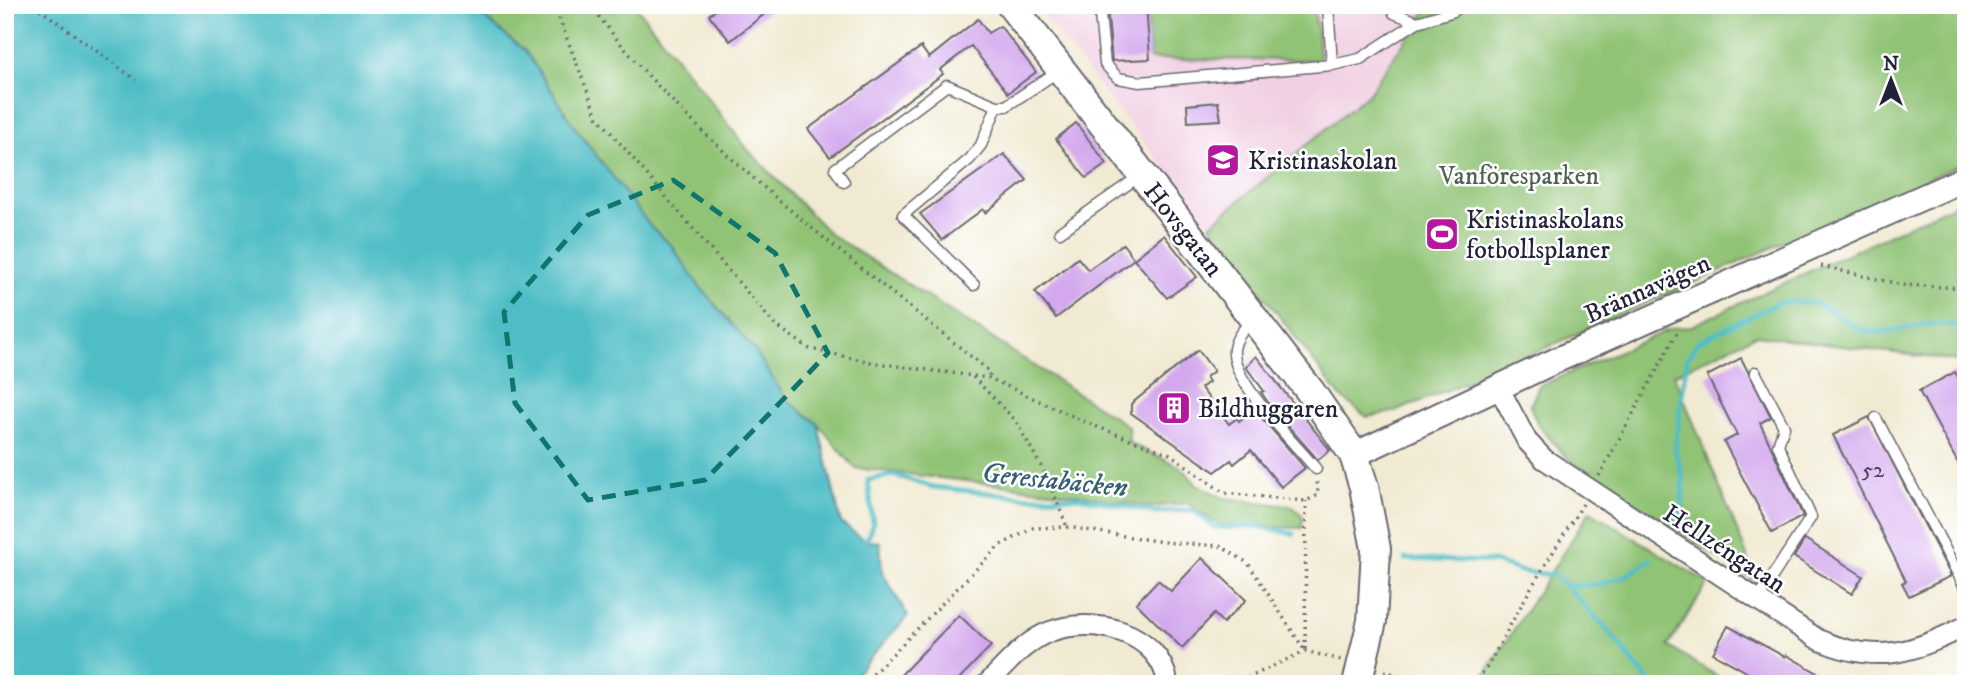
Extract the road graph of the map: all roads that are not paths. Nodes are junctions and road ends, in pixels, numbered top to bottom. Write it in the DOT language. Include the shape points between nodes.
graph roads {
  1 [pos="1011,5"];
  2 [pos="1099,5"];
  3 [pos="1328,5"];
  4 [pos="1393,5"];
  5 [pos="1461,5"];
  6 [pos="1417,22"];
  7 [pos="1332,65"];
  8 [pos="1061,70"];
  9 [pos="997,106"];
  10 [pos="1142,175"];
  11 [pos="1966,178"];
  12 [pos="844,182"];
  13 [pos="1060,232"];
  14 [pos="974,285"];
  15 [pos="1254,318"];
  16 [pos="1755,372"];
  17 [pos="1499,388"];
  18 [pos="1876,418"];
  19 [pos="1354,455"];
  20 [pos="1316,469"];
  21 [pos="1966,589"];
  22 [pos="1756,600"];
  23 [pos="1966,626"];
  24 [pos="1361,671"];
  25 [pos="987,684"];
  26 [pos="1168,684"];
  1 -- 8 [label="main road, Hovsgatan"];
  2 -- 7 [label="lane" via="1105,64 1118,78 1140,82"];
  3 -- 7 [label="lane"];
  4 -- 6 [label="lane" via="1394,13"];
  5 -- 6 [label="lane"];
  6 -- 7 [label="lane" via="1360,60"];
  8 -- 9 [label="lane" via="1006,106"];
  8 -- 10 [label="main road, Hovsgatan"];
  9 -- 12 [label="lane" via="947,85 835,169"];
  9 -- 14 [label="lane" via="970,159 903,215"];
  10 -- 13 [label="lane"];
  10 -- 15 [label="main road, Hovsgatan"];
  11 -- 17 [label="street, Brännavägen"];
  15 -- 19 [label="main road, Hovsgatan"];
  15 -- 20 [label="lane" via="1239,335 1234,350 1241,378"];
  16 -- 22 [label="lane" via="1784,426 1778,445 1811,517"];
  17 -- 19 [label="street, Brännavägen"];
  17 -- 22 [label="street, Hellzéngatan" via="1527,441 1544,459"];
  18 -- 21 [label="lane"];
  19 -- 24 [label="main road, Hovsgatan" via="1376,549 1372,621"];
  22 -- 23 [label="street, Hellzéngatan" via="1819,640 1864,655 1908,651"];
  25 -- 26 [label="street" via="1048,632 1094,625 1147,644"];
}
